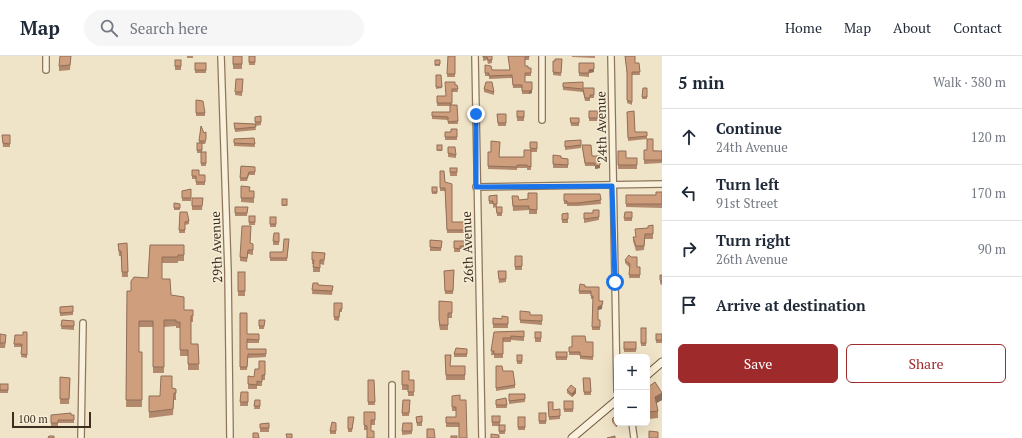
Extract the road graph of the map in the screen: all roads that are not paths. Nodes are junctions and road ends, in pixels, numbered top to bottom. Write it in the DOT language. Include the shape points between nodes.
graph roads {
  1 [pos="46,56"];
  2 [pos="221,56"];
  3 [pos="475,56"];
  4 [pos="542,56"];
  5 [pos="611,56"];
  6 [pos="46,70"];
  7 [pos="542,120"];
  8 [pos="662,184"];
  9 [pos="612,186"];
  10 [pos="476,187"];
  11 [pos="83,323"];
  12 [pos="616,354"];
  13 [pos="662,362"];
  14 [pos="650,372"];
  15 [pos="392,385"];
  16 [pos="614,403"];
  17 [pos="632,426"];
  18 [pos="81,438"];
  19 [pos="230,438"];
  20 [pos="392,438"];
  21 [pos="482,438"];
  22 [pos="572,438"];
  23 [pos="634,438"];
  1 -- 6 [label="street"];
  2 -- 19 [label="street, 29th Avenue"];
  3 -- 10 [label="street, 26th Avenue"];
  4 -- 7 [label="street"];
  5 -- 9 [label="street, 24th Avenue"];
  8 -- 9 [label="street"];
  9 -- 10 [label="street"];
  9 -- 12 [label="street, 24th Avenue"];
  10 -- 21 [label="street, 26th Avenue"];
  11 -- 18 [label="street"];
  13 -- 14 [label="street"];
  15 -- 20 [label="street"];
  16 -- 22 [label="street"];
  17 -- 23 [label="street"];
}
